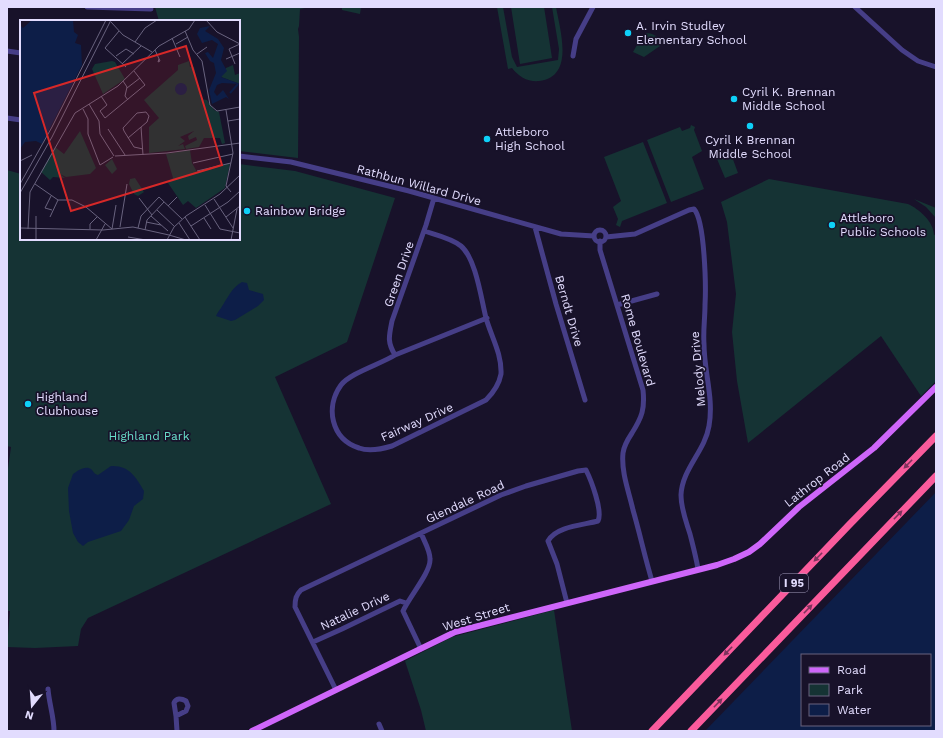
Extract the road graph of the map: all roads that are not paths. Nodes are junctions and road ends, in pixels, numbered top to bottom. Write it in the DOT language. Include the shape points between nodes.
graph roads {
  1 [pos="87,7"];
  2 [pos="593,7"];
  3 [pos="855,7"];
  4 [pos="151,9"];
  5 [pos="7,51"];
  6 [pos="20,52"];
  7 [pos="573,56"];
  8 [pos="936,67"];
  9 [pos="7,118"];
  10 [pos="20,120"];
  11 [pos="240,156"];
  12 [pos="434,198"];
  13 [pos="536,226"];
  14 [pos="424,230"];
  15 [pos="594,236"];
  16 [pos="606,237"];
  17 [pos="600,242"];
  18 [pos="656,294"];
  19 [pos="617,305"];
  20 [pos="486,318"];
  21 [pos="395,355"];
  22 [pos="936,387"];
  23 [pos="585,400"];
  24 [pos="936,436"];
  25 [pos="936,476"];
  26 [pos="421,533"];
  27 [pos="698,569"];
  28 [pos="652,581"];
  29 [pos="406,603"];
  30 [pos="567,603"];
  31 [pos="313,642"];
  32 [pos="421,648"];
  33 [pos="48,689"];
  34 [pos="336,690"];
  35 [pos="176,716"];
  36 [pos="379,724"];
  37 [pos="54,731"];
  38 [pos="177,731"];
  39 [pos="252,731"];
  40 [pos="382,731"];
  41 [pos="652,731"];
  42 [pos="691,731"];
  1 -- 4 [label="street"];
  2 -- 7 [label="street" via="576,39"];
  3 -- 8 [label="street" via="902,50 918,61"];
  5 -- 6 [label="street"];
  9 -- 10 [label="street"];
  11 -- 12 [label="street, Rathbun Willard Drive" via="291,162"];
  12 -- 13 [label="street, Rathbun Willard Drive"];
  12 -- 14 [label="street, Green Drive"];
  13 -- 15 [label="street, Rathbun Willard Drive" via="561,234"];
  13 -- 23 [label="street, Berndt Drive"];
  14 -- 20 [label="street, Fairway Drive" via="448,238 461,246 469,256"];
  14 -- 21 [label="street, Green Drive" via="392,322 389,336 390,347"];
  15 -- 16 [label="street, Rathbun Willard Drive" via="599,230 605,232"];
  15 -- 17 [label="street"];
  16 -- 17 [label="street"];
  16 -- 27 [label="street, Melody Drive" via="635,234 692,210 697,213 703,248 706,305 704,346 712,411 705,440 685,476 681,497"];
  17 -- 19 [label="street, Rome Boulevard" via="600,250"];
  18 -- 19 [label="street"];
  19 -- 28 [label="street, Rome Boulevard" via="643,390 643,413 626,442 623,462"];
  20 -- 21 [label="street, Fairway Drive"];
  20 -- 21 [label="street, Fairway Drive" via="500,362 500,374 494,393 486,400 392,446 379,450 359,448 341,436 335,427 332,404 335,395 342,384 351,377"];
  22 -- 27 [label="main road, Lathrop Road" via="874,448 798,507 750,552"];
  24 -- 41 [label="highway, I 95, one-way"];
  42 -- 25 [label="highway, I 95, one-way"];
  26 -- 29 [label="street" via="430,564"];
  26 -- 30 [label="street, Glendale Road" via="501,495 586,470 598,506 598,521 556,532 548,541"];
  26 -- 31 [label="street, Glendale Road" via="301,590 296,595 295,606"];
  27 -- 28 [label="main road, West Street"];
  28 -- 30 [label="main road, West Street"];
  29 -- 31 [label="street, Natalie Drive" via="400,601"];
  29 -- 32 [label="street" via="403,611"];
  30 -- 32 [label="main road, West Street" via="456,632"];
  31 -- 34 [label="street, Glendale Road"];
  32 -- 34 [label="main road, West Street"];
  33 -- 37 [label="street"];
  34 -- 39 [label="main road, West Street"];
  35 -- 38 [label="street"];
  36 -- 40 [label="street"];
}
